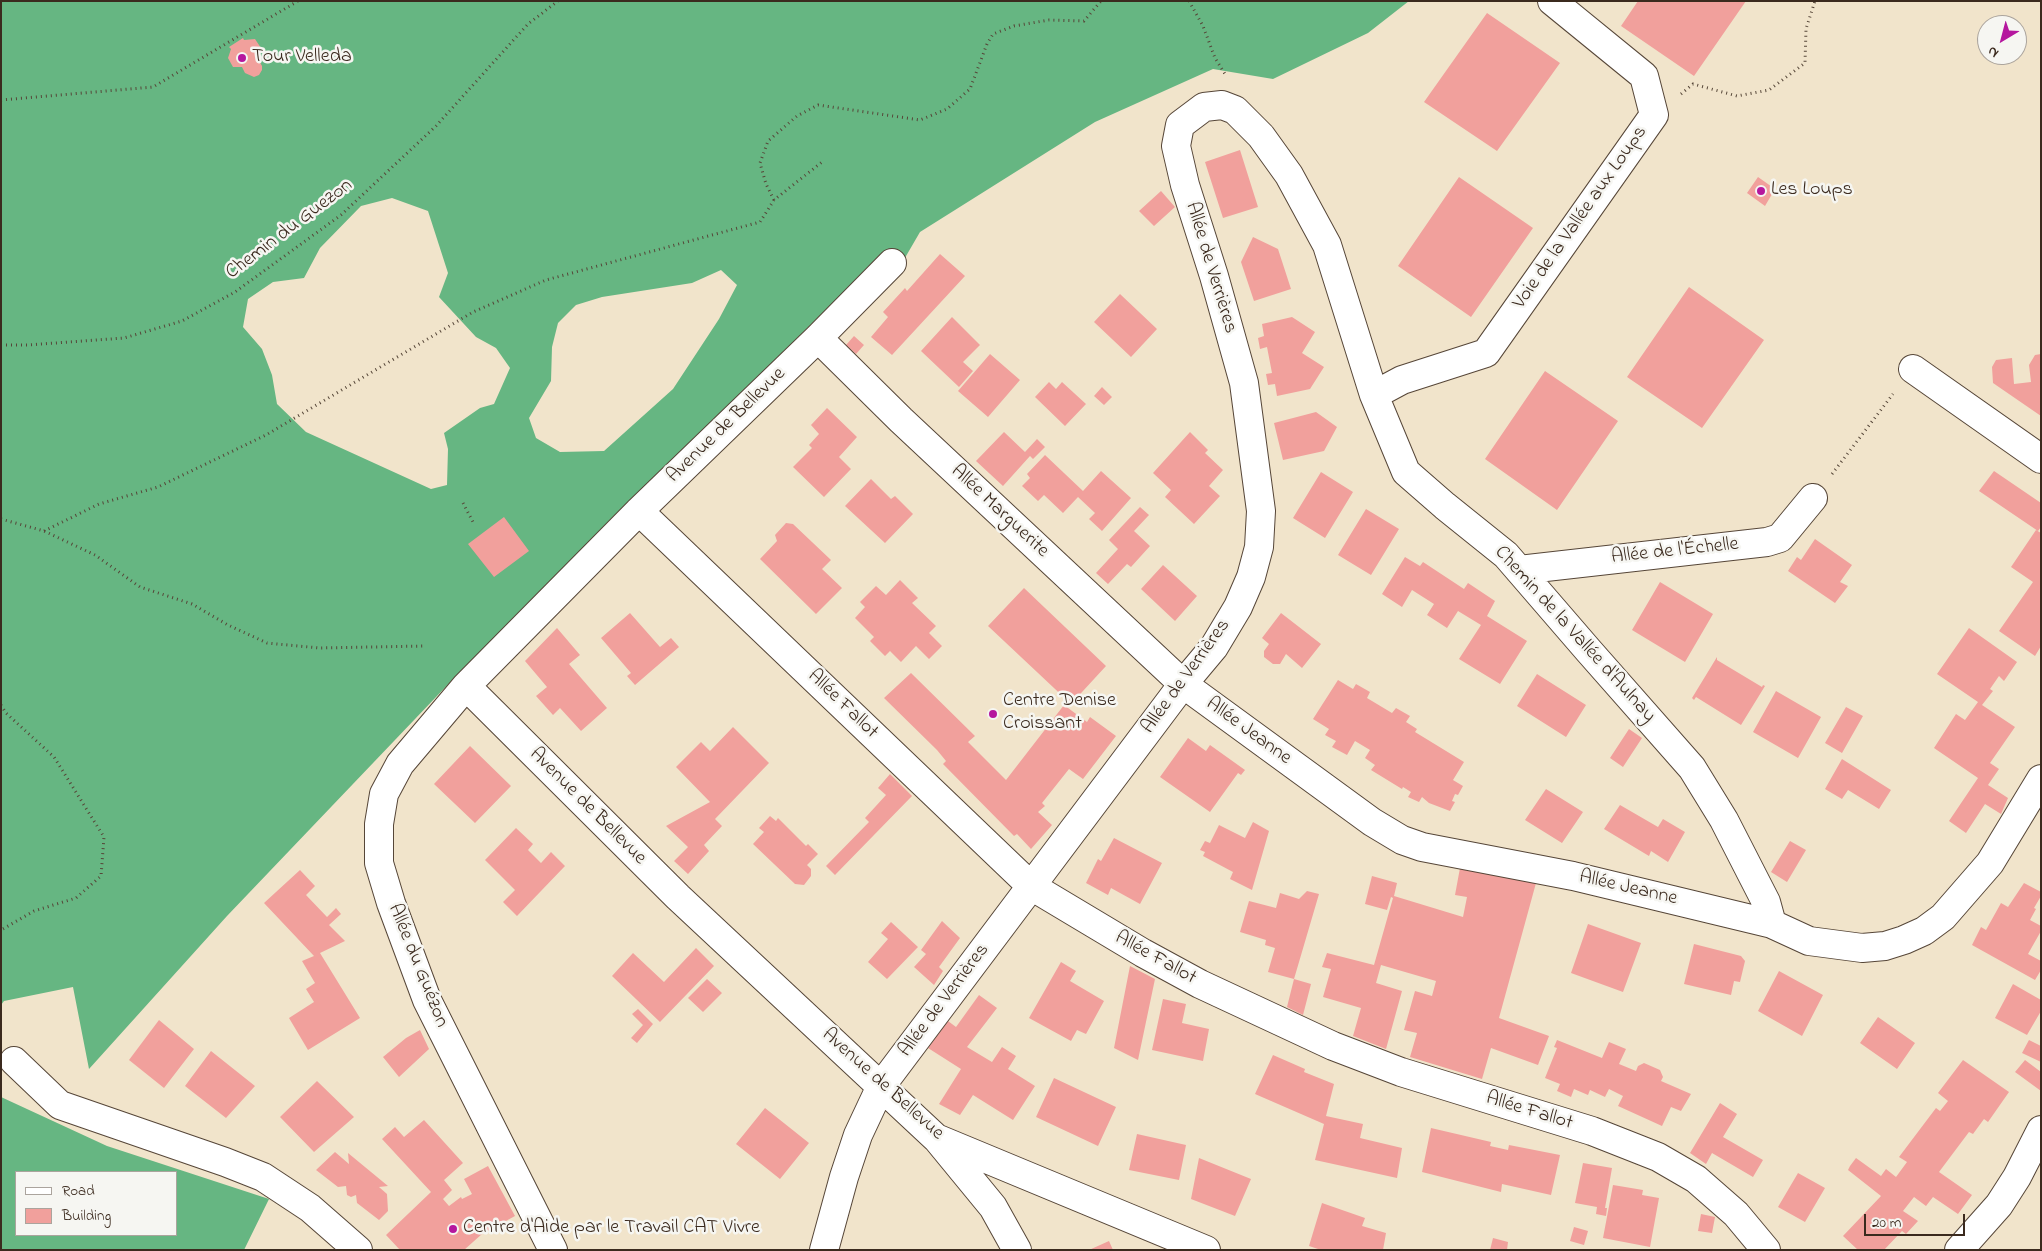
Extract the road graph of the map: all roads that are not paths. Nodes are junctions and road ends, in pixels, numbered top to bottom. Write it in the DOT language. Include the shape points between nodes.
graph roads {
  1 [pos="1552,1"];
  2 [pos="1222,105"];
  3 [pos="892,263"];
  4 [pos="818,338"];
  5 [pos="1912,369"];
  6 [pos="1374,395"];
  7 [pos="2041,459"];
  8 [pos="1813,498"];
  9 [pos="639,512"];
  10 [pos="1519,570"];
  11 [pos="1183,684"];
  12 [pos="466,686"];
  13 [pos="2041,779"];
  14 [pos="1031,886"];
  15 [pos="1772,924"];
  16 [pos="14,1061"];
  17 [pos="881,1086"];
  18 [pos="2041,1130"];
  19 [pos="936,1138"];
  20 [pos="358,1250"];
  21 [pos="553,1250"];
  22 [pos="824,1250"];
  23 [pos="1018,1250"];
  24 [pos="1206,1250"];
  25 [pos="1766,1250"];
  26 [pos="1959,1250"];
  1 -- 6 [label="street, Voie de la Vallée aux Loups" via="1644,76 1654,115 1486,352 1402,380"];
  2 -- 6 [label="street, Chemin de la Vallée d'Aulnay" via="1236,110 1261,136 1289,175 1327,246"];
  2 -- 11 [label="street, Allée de Verrières" via="1204,107 1180,125 1176,146 1244,383 1261,512 1253,569 1238,607 1214,646"];
  3 -- 4 [label="street, Avenue de Bellevue"];
  4 -- 9 [label="street, Avenue de Bellevue"];
  4 -- 11 [label="street, Allée Marguerite"];
  5 -- 7 [label="street"];
  6 -- 10 [label="street, Chemin de la Vallée d'Aulnay" via="1406,472 1506,554"];
  8 -- 10 [label="street, Allée de l'Échelle" via="1780,538 1767,542"];
  9 -- 12 [label="street, Avenue de Bellevue"];
  9 -- 14 [label="street, Allée Fallot"];
  10 -- 15 [label="street, Chemin de la Vallée d'Aulnay" via="1692,768 1724,820 1766,902"];
  11 -- 14 [label="street, Allée de Verrières"];
  11 -- 15 [label="street, Allée Jeanne" via="1372,822 1402,840 1422,848 1573,876"];
  12 -- 17 [label="street, Avenue de Bellevue" via="678,897"];
  12 -- 21 [label="street, Allée du Guézon" via="400,764 384,794 379,824 379,863 427,1000"];
  13 -- 15 [label="street, Allée Jeanne" via="1990,863 1943,917 1924,931 1885,946 1862,948 1809,941"];
  14 -- 17 [label="street, Allée de Verrières"];
  14 -- 25 [label="street, Allée Fallot" via="1168,966 1333,1046 1401,1072 1592,1131 1658,1157 1696,1179 1736,1214"];
  16 -- 20 [label="street" via="60,1105 263,1177 310,1208"];
  17 -- 19 [label="street, Avenue de Bellevue"];
  17 -- 22 [label="street, Allée de Verrières" via="858,1135"];
  18 -- 26 [label="street" via="1999,1205"];
  19 -- 23 [label="street" via="993,1208"];
  19 -- 24 [label="street, Avenue de Bellevue"];
}
